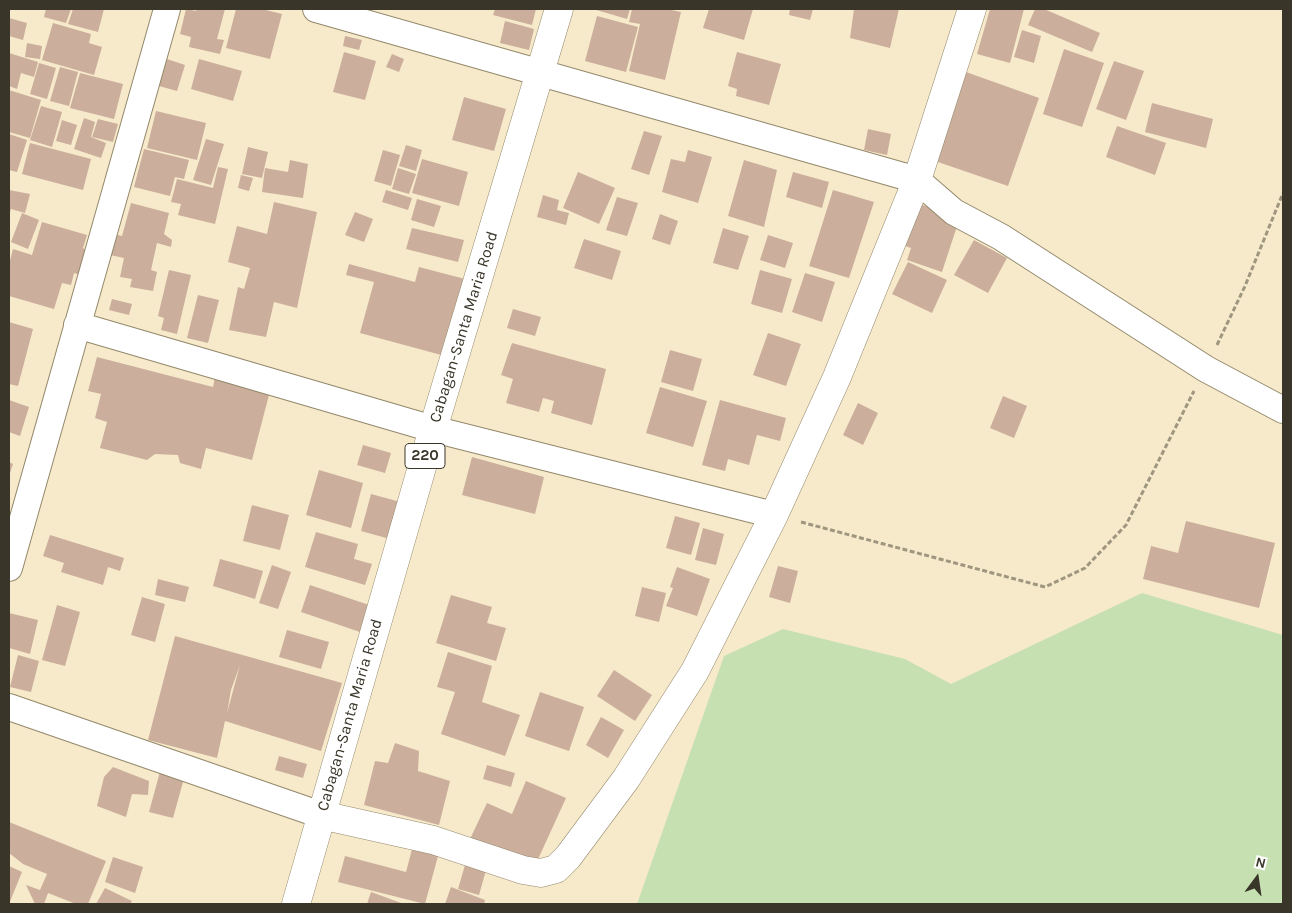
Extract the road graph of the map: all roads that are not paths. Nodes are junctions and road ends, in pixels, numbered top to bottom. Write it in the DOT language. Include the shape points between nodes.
graph roads {
  1 [pos="166,9"];
  2 [pos="316,9"];
  3 [pos="559,9"];
  4 [pos="972,9"];
  5 [pos="540,74"];
  6 [pos="917,180"];
  7 [pos="77,325"];
  8 [pos="1283,410"];
  9 [pos="433,429"];
  10 [pos="774,515"];
  11 [pos="9,568"];
  12 [pos="9,707"];
  13 [pos="321,815"];
  14 [pos="296,904"];
  1 -- 7 [label="street"];
  2 -- 5 [label="street"];
  3 -- 5 [label="street, Cabagan-Santa Maria Road / 220"];
  4 -- 6 [label="street"];
  5 -- 6 [label="street"];
  5 -- 9 [label="street, Cabagan-Santa Maria Road / 220"];
  6 -- 8 [label="street" via="954,212 1001,237 1206,369"];
  6 -- 10 [label="street" via="837,377"];
  7 -- 9 [label="street"];
  7 -- 11 [label="street"];
  9 -- 10 [label="street"];
  9 -- 13 [label="street, Cabagan-Santa Maria Road / 220"];
  10 -- 13 [label="street" via="695,671 626,779 556,869 541,873 523,870 433,840"];
  12 -- 13 [label="street"];
  13 -- 14 [label="street, Cabagan-Santa Maria Road / 220"];
}
